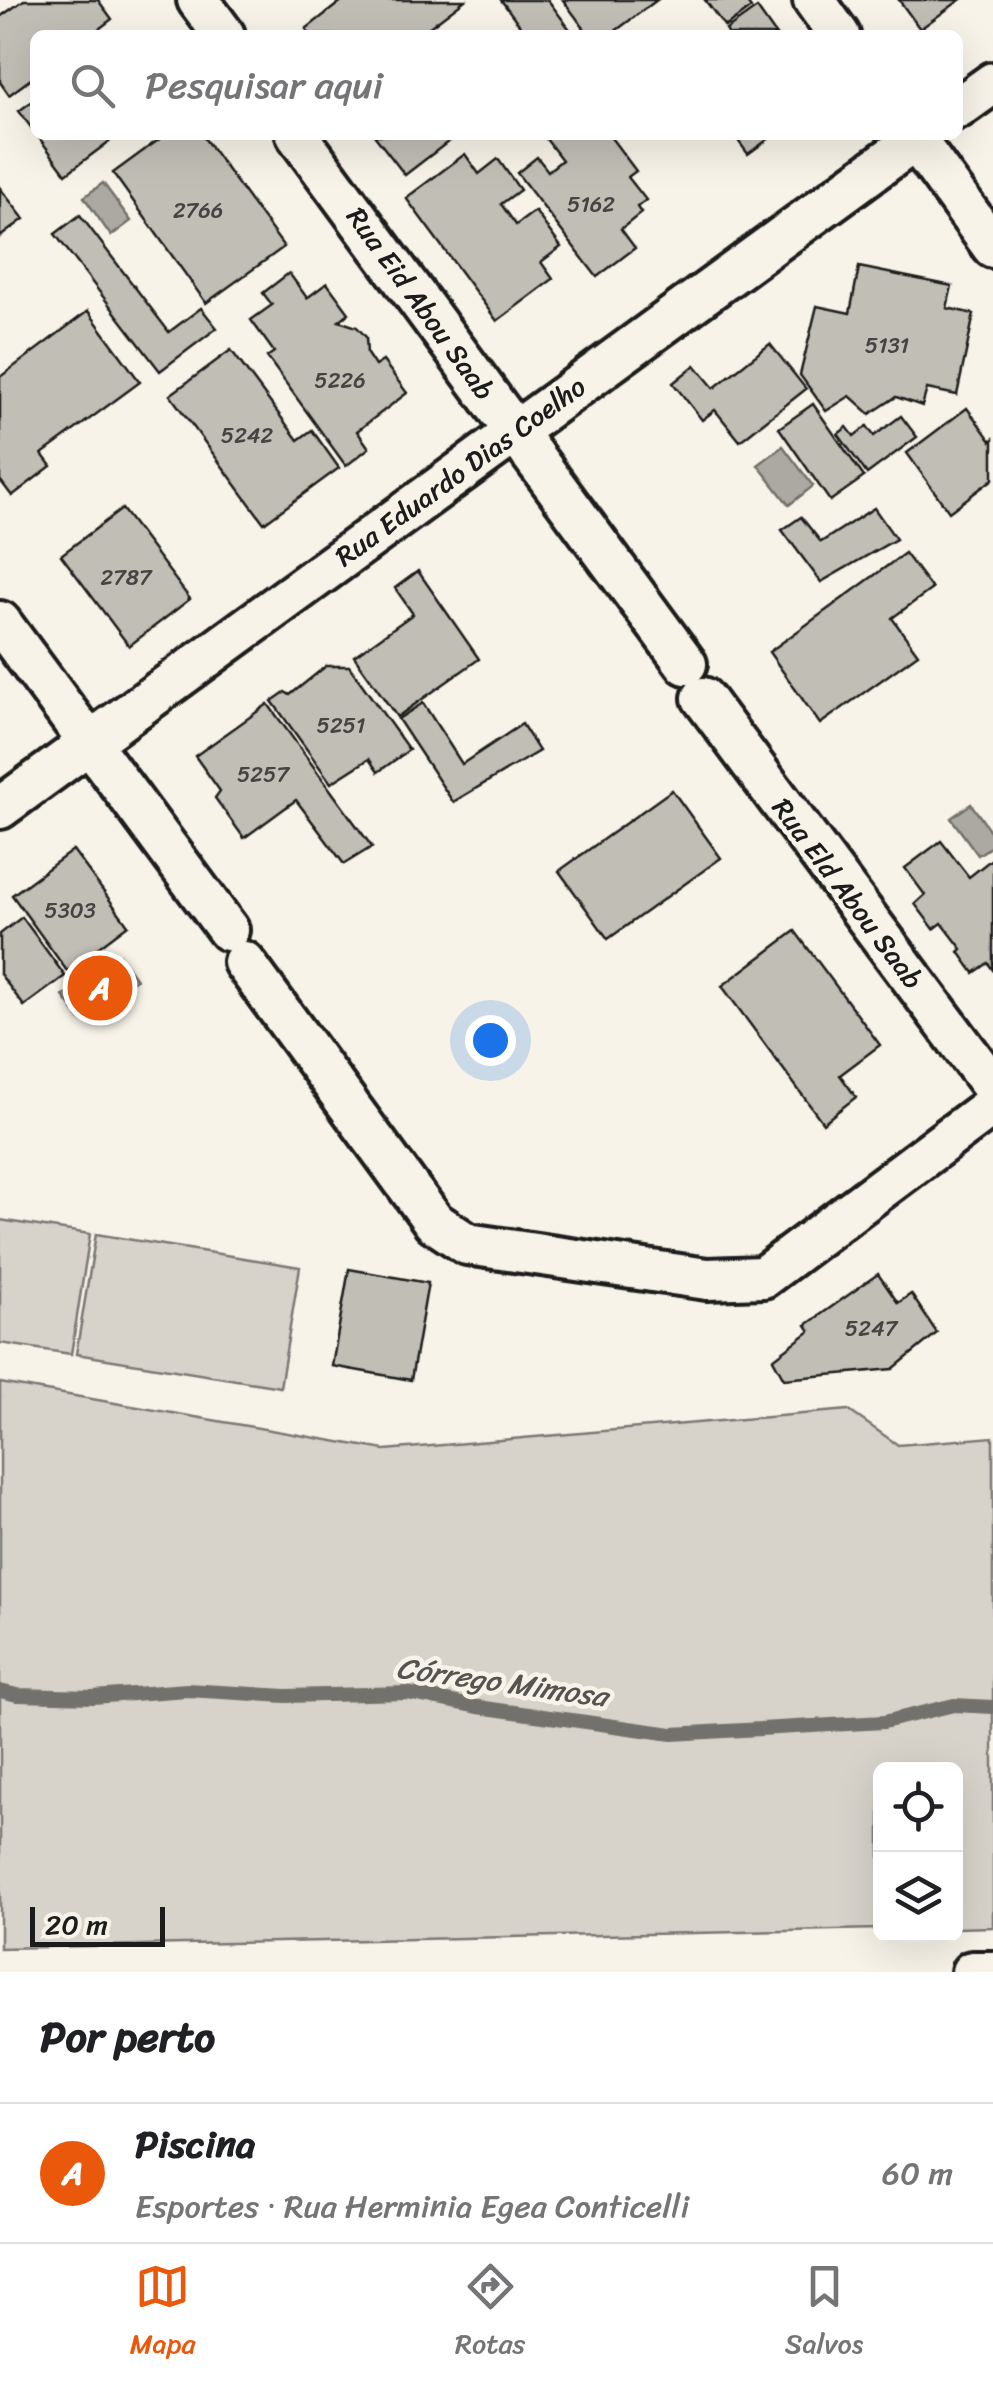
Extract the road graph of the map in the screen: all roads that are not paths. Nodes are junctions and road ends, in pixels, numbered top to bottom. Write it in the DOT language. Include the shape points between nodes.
graph roads {
  1 [pos="198,0"];
  2 [pos="814,0"];
  3 [pos="220,30"];
  4 [pos="836,30"];
  5 [pos="993,83"];
  6 [pos="963,104"];
  7 [pos="301,140"];
  8 [pos="911,140"];
  9 [pos="919,140"];
  10 [pos="993,246"];
  11 [pos="516,431"];
  12 [pos="0,622"];
  13 [pos="695,681"];
  14 [pos="89,742"];
  15 [pos="0,808"];
  16 [pos="993,1087"];
  17 [pos="993,1105"];
  18 [pos="972,1972"];
  19 [pos="993,1972"];
  1 -- 3 [label="street"];
  2 -- 4 [label="street"];
  5 -- 6 [label="street"];
  7 -- 11 [label="street, Rua Eid Abou Saab"];
  8 -- 11 [label="street, Rua Eduardo Dias Coelho"];
  9 -- 10 [label="street"];
  11 -- 13 [label="street, Rua Eid Abou Saab"];
  11 -- 14 [label="street, Rua Eduardo Dias Coelho"];
  12 -- 14 [label="street"];
  13 -- 16 [label="street, Rua Eld Abou Saab"];
  14 -- 15 [label="street, Rua Eduardo Dias Coelho"];
  14 -- 17 [label="street" via="434,1222 467,1244 707,1279 763,1276"];
  18 -- 19 [label="street"];
}
